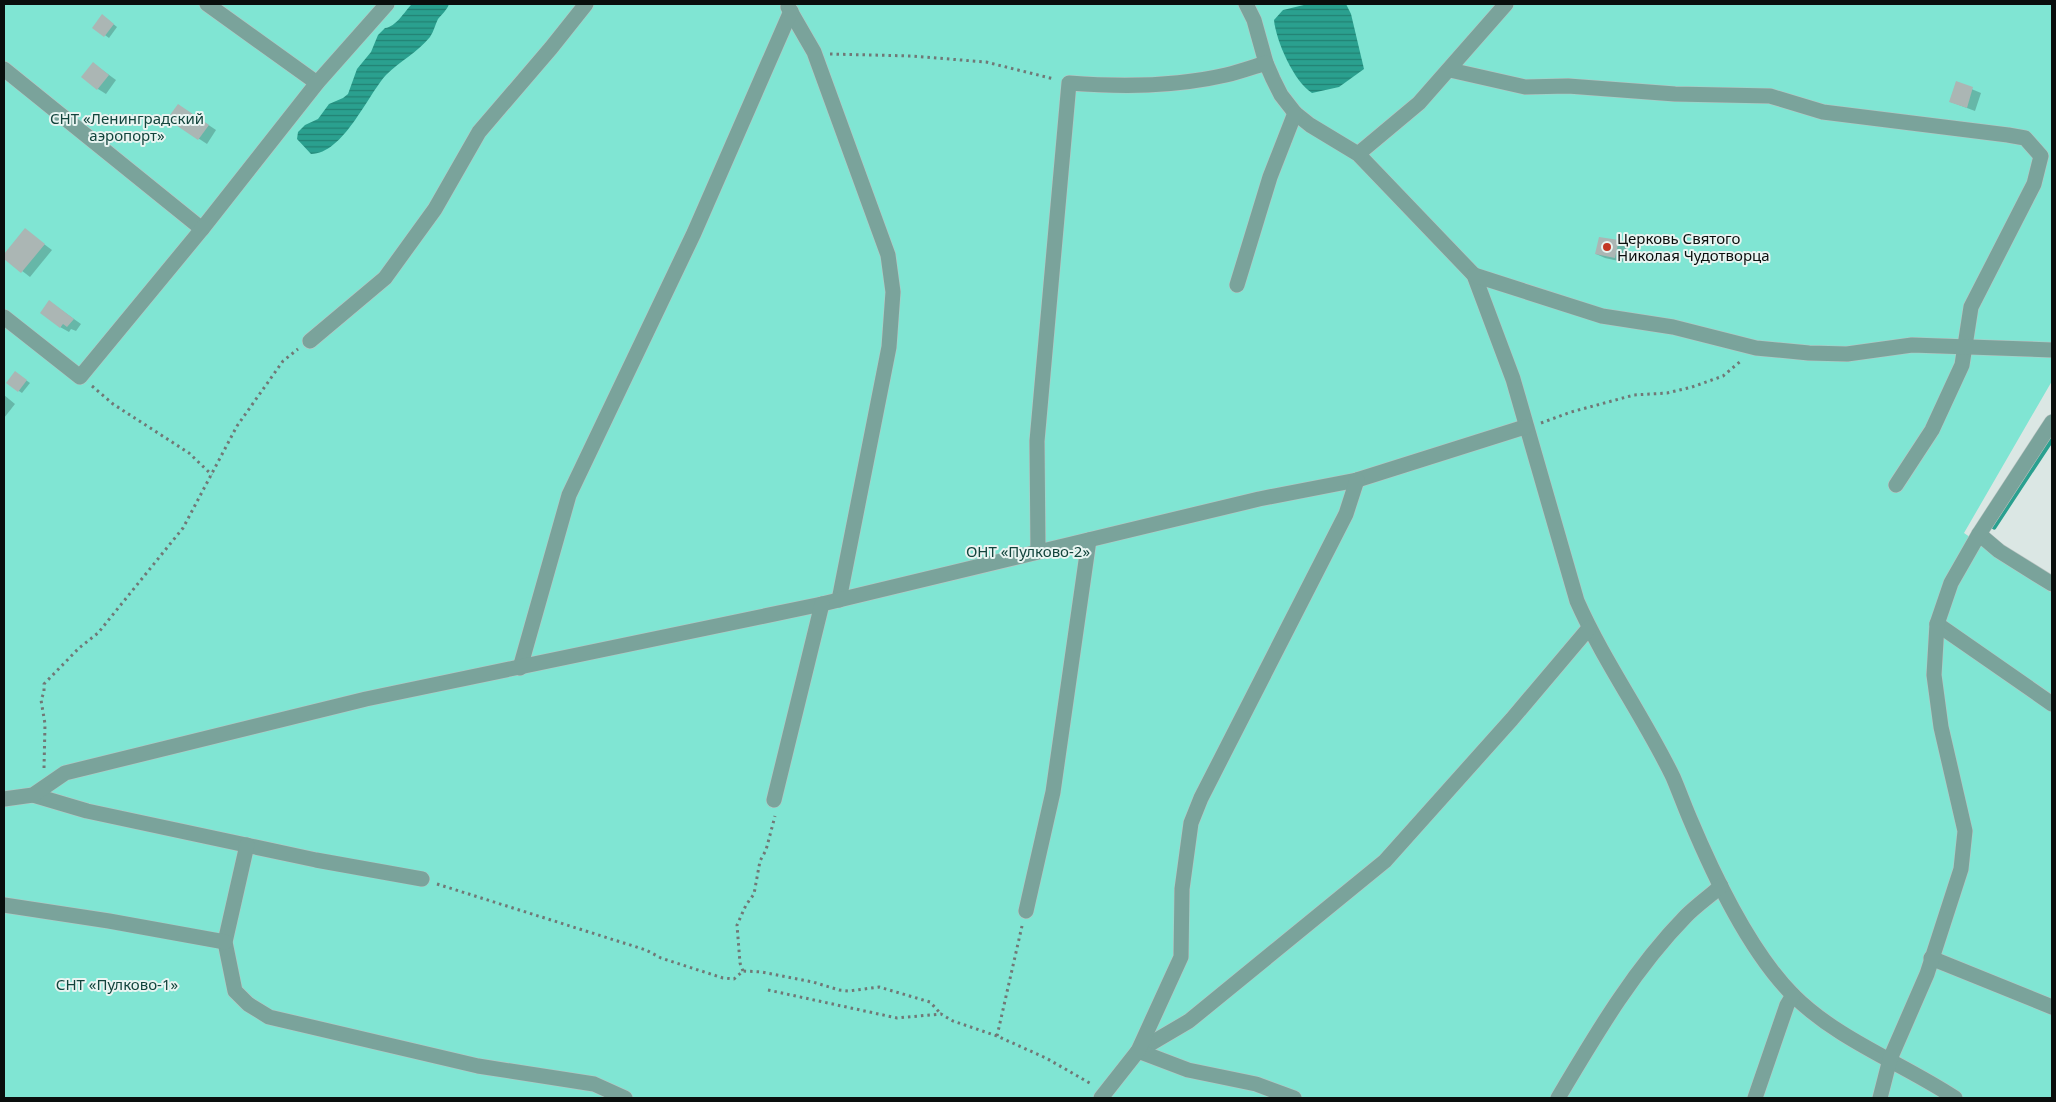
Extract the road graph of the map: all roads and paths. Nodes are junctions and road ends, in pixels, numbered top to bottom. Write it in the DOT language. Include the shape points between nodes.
graph roads {
  1 [pos="207,4"];
  2 [pos="387,4"];
  3 [pos="586,4"];
  4 [pos="1246,4"];
  5 [pos="1506,4"];
  6 [pos="789,8"];
  7 [pos="814,52"];
  8 [pos="1266,63"];
  9 [pos="4,69"];
  10 [pos="1450,70"];
  11 [pos="317,82"];
  12 [pos="1069,83"];
  13 [pos="1295,113"];
  14 [pos="1358,154"];
  15 [pos="202,229"];
  16 [pos="1474,275"];
  17 [pos="1237,285"];
  18 [pos="4,317"];
  19 [pos="310,341"];
  20 [pos="1964,346"];
  21 [pos="1756,348"];
  22 [pos="2052,350"];
  23 [pos="80,377"];
  24 [pos="2052,422"];
  25 [pos="1525,427"];
  26 [pos="212,475"];
  27 [pos="1357,480"];
  28 [pos="1896,485"];
  29 [pos="1978,534"];
  30 [pos="1089,540"];
  31 [pos="1038,551"];
  32 [pos="2052,584"];
  33 [pos="839,600"];
  34 [pos="822,604"];
  35 [pos="1937,624"];
  36 [pos="1589,628"];
  37 [pos="520,668"];
  38 [pos="2052,704"];
  39 [pos="39,792"];
  40 [pos="4,799"];
  41 [pos="774,800"];
  42 [pos="247,845"];
  43 [pos="422,879"];
  44 [pos="1721,886"];
  45 [pos="4,905"];
  46 [pos="1026,911"];
  47 [pos="225,942"];
  48 [pos="1932,958"];
  49 [pos="743,971"];
  50 [pos="768,990"];
  51 [pos="1793,995"];
  52 [pos="2052,1007"];
  53 [pos="941,1014"];
  54 [pos="997,1036"];
  55 [pos="1138,1051"];
  56 [pos="1890,1059"];
  57 [pos="1104,1095"];
  58 [pos="625,1098"];
  59 [pos="1294,1098"];
  60 [pos="1558,1098"];
  61 [pos="1755,1098"];
  62 [pos="1880,1098"];
  63 [pos="1955,1098"];
  1 -- 11 [label="street"];
  2 -- 11 [label="street"];
  3 -- 19 [label="street" via="479,132 435,209 385,278"];
  4 -- 8 [label="street"];
  5 -- 10 [label="street"];
  6 -- 7 [label="street"];
  6 -- 37 [label="street" via="694,233 569,495"];
  7 -- 12 [label="path" via="986,62"];
  7 -- 33 [label="street" via="888,255 893,292 888,347"];
  8 -- 12 [label="street" via="1184,83 1116,86"];
  8 -- 13 [label="street" via="1280,95"];
  9 -- 15 [label="street"];
  10 -- 14 [label="street" via="1419,104"];
  10 -- 20 [label="street" via="1525,87 1568,86 1675,94 1770,96 1823,112 2025,138 2041,156 2038,171 1972,307"];
  11 -- 15 [label="street"];
  12 -- 31 [label="street" via="1037,441"];
  13 -- 14 [label="street"];
  13 -- 17 [label="street" via="1270,177"];
  14 -- 16 [label="street"];
  15 -- 23 [label="street"];
  16 -- 21 [label="street" via="1602,316 1672,327"];
  16 -- 25 [label="street" via="1513,379"];
  18 -- 23 [label="street"];
  19 -- 26 [label="path" via="283,361 237,426"];
  20 -- 21 [label="street" via="1912,345 1847,354"];
  20 -- 22 [label="street"];
  20 -- 28 [label="street" via="1962,365 1932,430"];
  21 -- 25 [label="path" via="1723,376 1710,381 1678,391 1634,395"];
  23 -- 26 [label="path" via="113,404 189,453"];
  24 -- 29 [label="street"];
  25 -- 27 [label="street"];
  25 -- 36 [label="street" via="1577,601"];
  26 -- 39 [label="path" via="184,528 151,570 98,633 44,684 40,700 45,724"];
  27 -- 30 [label="street" via="1259,499"];
  27 -- 55 [label="street" via="1346,514 1191,823 1182,888 1181,957"];
  29 -- 32 [label="street"];
  29 -- 35 [label="street" via="1951,582"];
  30 -- 31 [label="street"];
  30 -- 46 [label="street" via="1053,792"];
  31 -- 33 [label="street"];
  33 -- 34 [label="street"];
  34 -- 37 [label="street"];
  34 -- 41 [label="street"];
  35 -- 38 [label="street"];
  35 -- 48 [label="street" via="1934,675 1941,727 1965,831 1961,869"];
  36 -- 44 [label="street" via="1673,778"];
  36 -- 55 [label="street" via="1386,861 1189,1021"];
  37 -- 39 [label="street" via="366,699 65,773"];
  39 -- 40 [label="street"];
  39 -- 42 [label="street" via="87,812"];
  41 -- 49 [label="path" via="772,830 760,861 754,894 737,925"];
  42 -- 43 [label="street"];
  42 -- 47 [label="street"];
  43 -- 49 [label="path" via="646,950 723,978 734,979"];
  44 -- 51 [label="street" via="1765,963"];
  44 -- 60 [label="street" via="1687,915 1650,957 1619,998"];
  45 -- 47 [label="street"];
  46 -- 54 [label="path"];
  47 -- 58 [label="street" via="235,991 269,1017 478,1066 594,1084"];
  48 -- 52 [label="street"];
  48 -- 56 [label="street"];
  49 -- 53 [label="path" via="813,982 839,990 879,987 930,1002"];
  50 -- 53 [label="path" via="897,1018"];
  51 -- 56 [label="street" via="1848,1036"];
  51 -- 61 [label="street"];
  53 -- 54 [label="path"];
  54 -- 57 [label="path" via="1046,1058"];
  55 -- 57 [label="street"];
  55 -- 59 [label="street" via="1188,1070 1256,1084"];
  56 -- 62 [label="street"];
  56 -- 63 [label="street"];
}
